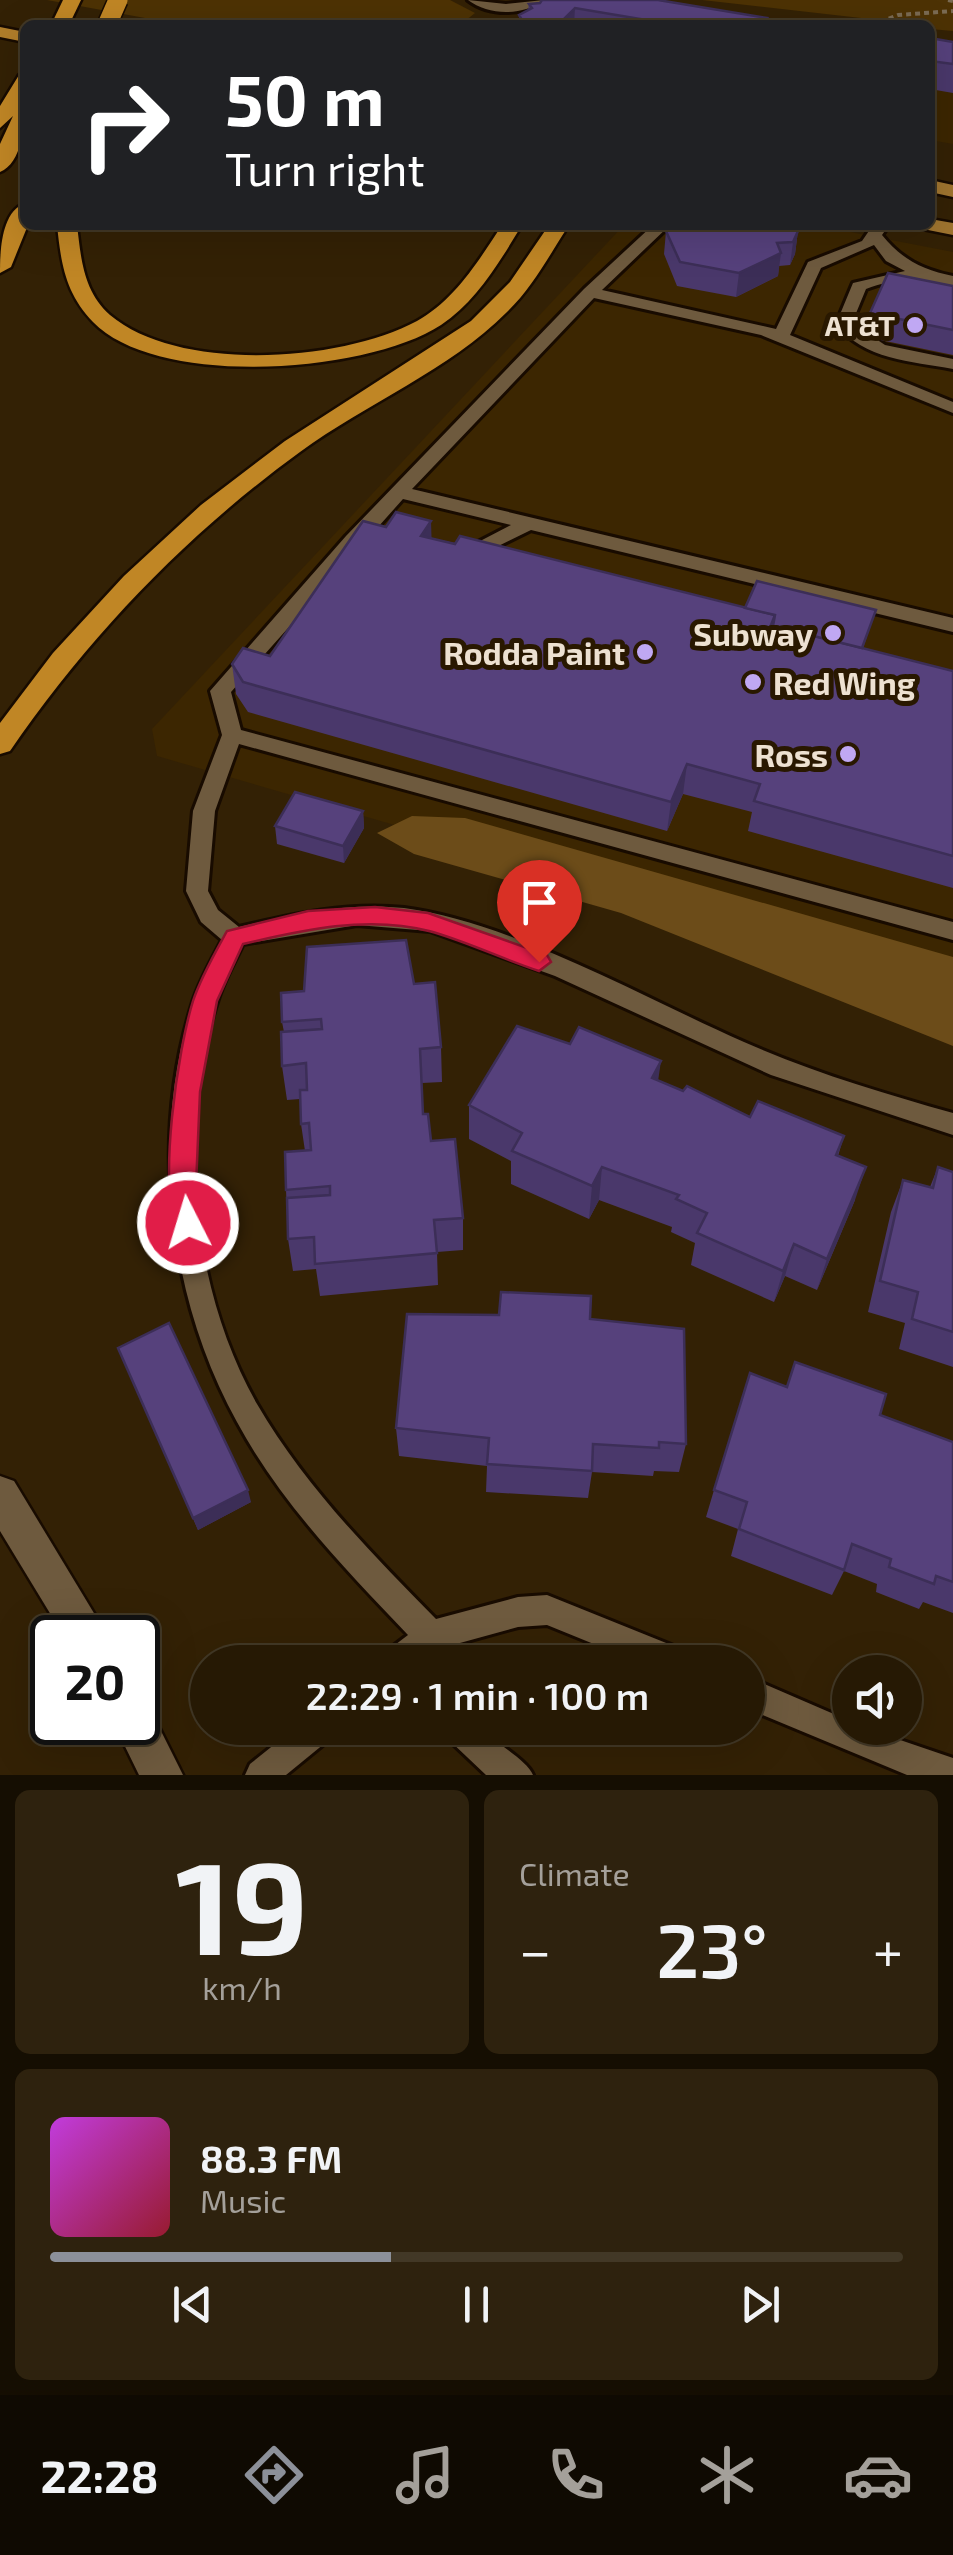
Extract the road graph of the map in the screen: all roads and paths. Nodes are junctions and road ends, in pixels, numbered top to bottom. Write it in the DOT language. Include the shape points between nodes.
graph roads {
  1 [pos="474,0"];
  2 [pos="538,0"];
  3 [pos="507,8"];
  4 [pos="953,11"];
  5 [pos="494,20"];
  6 [pos="885,20"];
  7 [pos="20,92"];
  8 [pos="7,129"];
  9 [pos="0,166"];
  10 [pos="20,221"];
  11 [pos="69,230"];
  12 [pos="508,230"];
  13 [pos="555,230"];
  14 [pos="657,230"];
  15 [pos="878,232"];
  16 [pos="0,267"];
  17 [pos="925,275"];
  18 [pos="953,281"];
  19 [pos="590,292"];
  20 [pos="781,336"];
  21 [pos="953,364"];
  22 [pos="953,408"];
  23 [pos="399,492"];
  24 [pos="529,524"];
  25 [pos="352,540"];
  26 [pos="379,546"];
  27 [pos="445,562"];
  28 [pos="953,624"];
  29 [pos="232,735"];
  30 [pos="0,744"];
  31 [pos="953,931"];
  32 [pos="235,937"];
  33 [pos="953,1124"];
  34 [pos="0,1495"];
  35 [pos="75,1615"];
  36 [pos="431,1645"];
  37 [pos="443,1645"];
  38 [pos="633,1645"];
  39 [pos="765,1700"];
  40 [pos="146,1745"];
  41 [pos="298,1745"];
  42 [pos="475,1745"];
  43 [pos="953,1774"];
  44 [pos="162,1775"];
  45 [pos="261,1775"];
  46 [pos="518,1775"];
  1 -- 3 [label="lane"];
  2 -- 3 [label="lane"];
  3 -- 5 [label="lane"];
  4 -- 6 [label="path"];
  7 -- 8 [label="highway"];
  8 -- 9 [label="highway"];
  10 -- 16 [label="highway"];
  11 -- 12 [label="highway" via="76,284 113,325 190,355 264,363 340,356 424,326 460,299"];
  13 -- 30 [label="highway" via="519,284 481,323 294,445 149,564 95,621"];
  14 -- 19 [label="lane"];
  15 -- 17 [label="lane" via="892,258"];
  15 -- 20 [label="lane" via="814,265"];
  17 -- 18 [label="lane"];
  17 -- 21 [label="lane" via="858,286 844,324 875,348"];
  19 -- 20 [label="lane"];
  19 -- 23 [label="lane"];
  20 -- 22 [label="lane"];
  23 -- 24 [label="lane"];
  23 -- 25 [label="lane"];
  24 -- 27 [label="lane"];
  24 -- 28 [label="lane"];
  25 -- 26 [label="lane"];
  25 -- 29 [label="lane" via="220,691"];
  29 -- 31 [label="lane"];
  29 -- 32 [label="lane" via="204,811 197,890 209,916"];
  32 -- 33 [label="lane" via="308,920 375,916 428,922 539,962 782,1068"];
  32 -- 36 [label="lane" via="206,1001 188,1092 182,1186 198,1297 246,1412 321,1515"];
  34 -- 35 [label="street"];
  37 -- 38 [label="lane" via="518,1612 547,1610"];
  39 -- 43 [label="lane"];
  40 -- 44 [label="street"];
  41 -- 45 [label="lane"];
  42 -- 46 [label="lane"];
}
